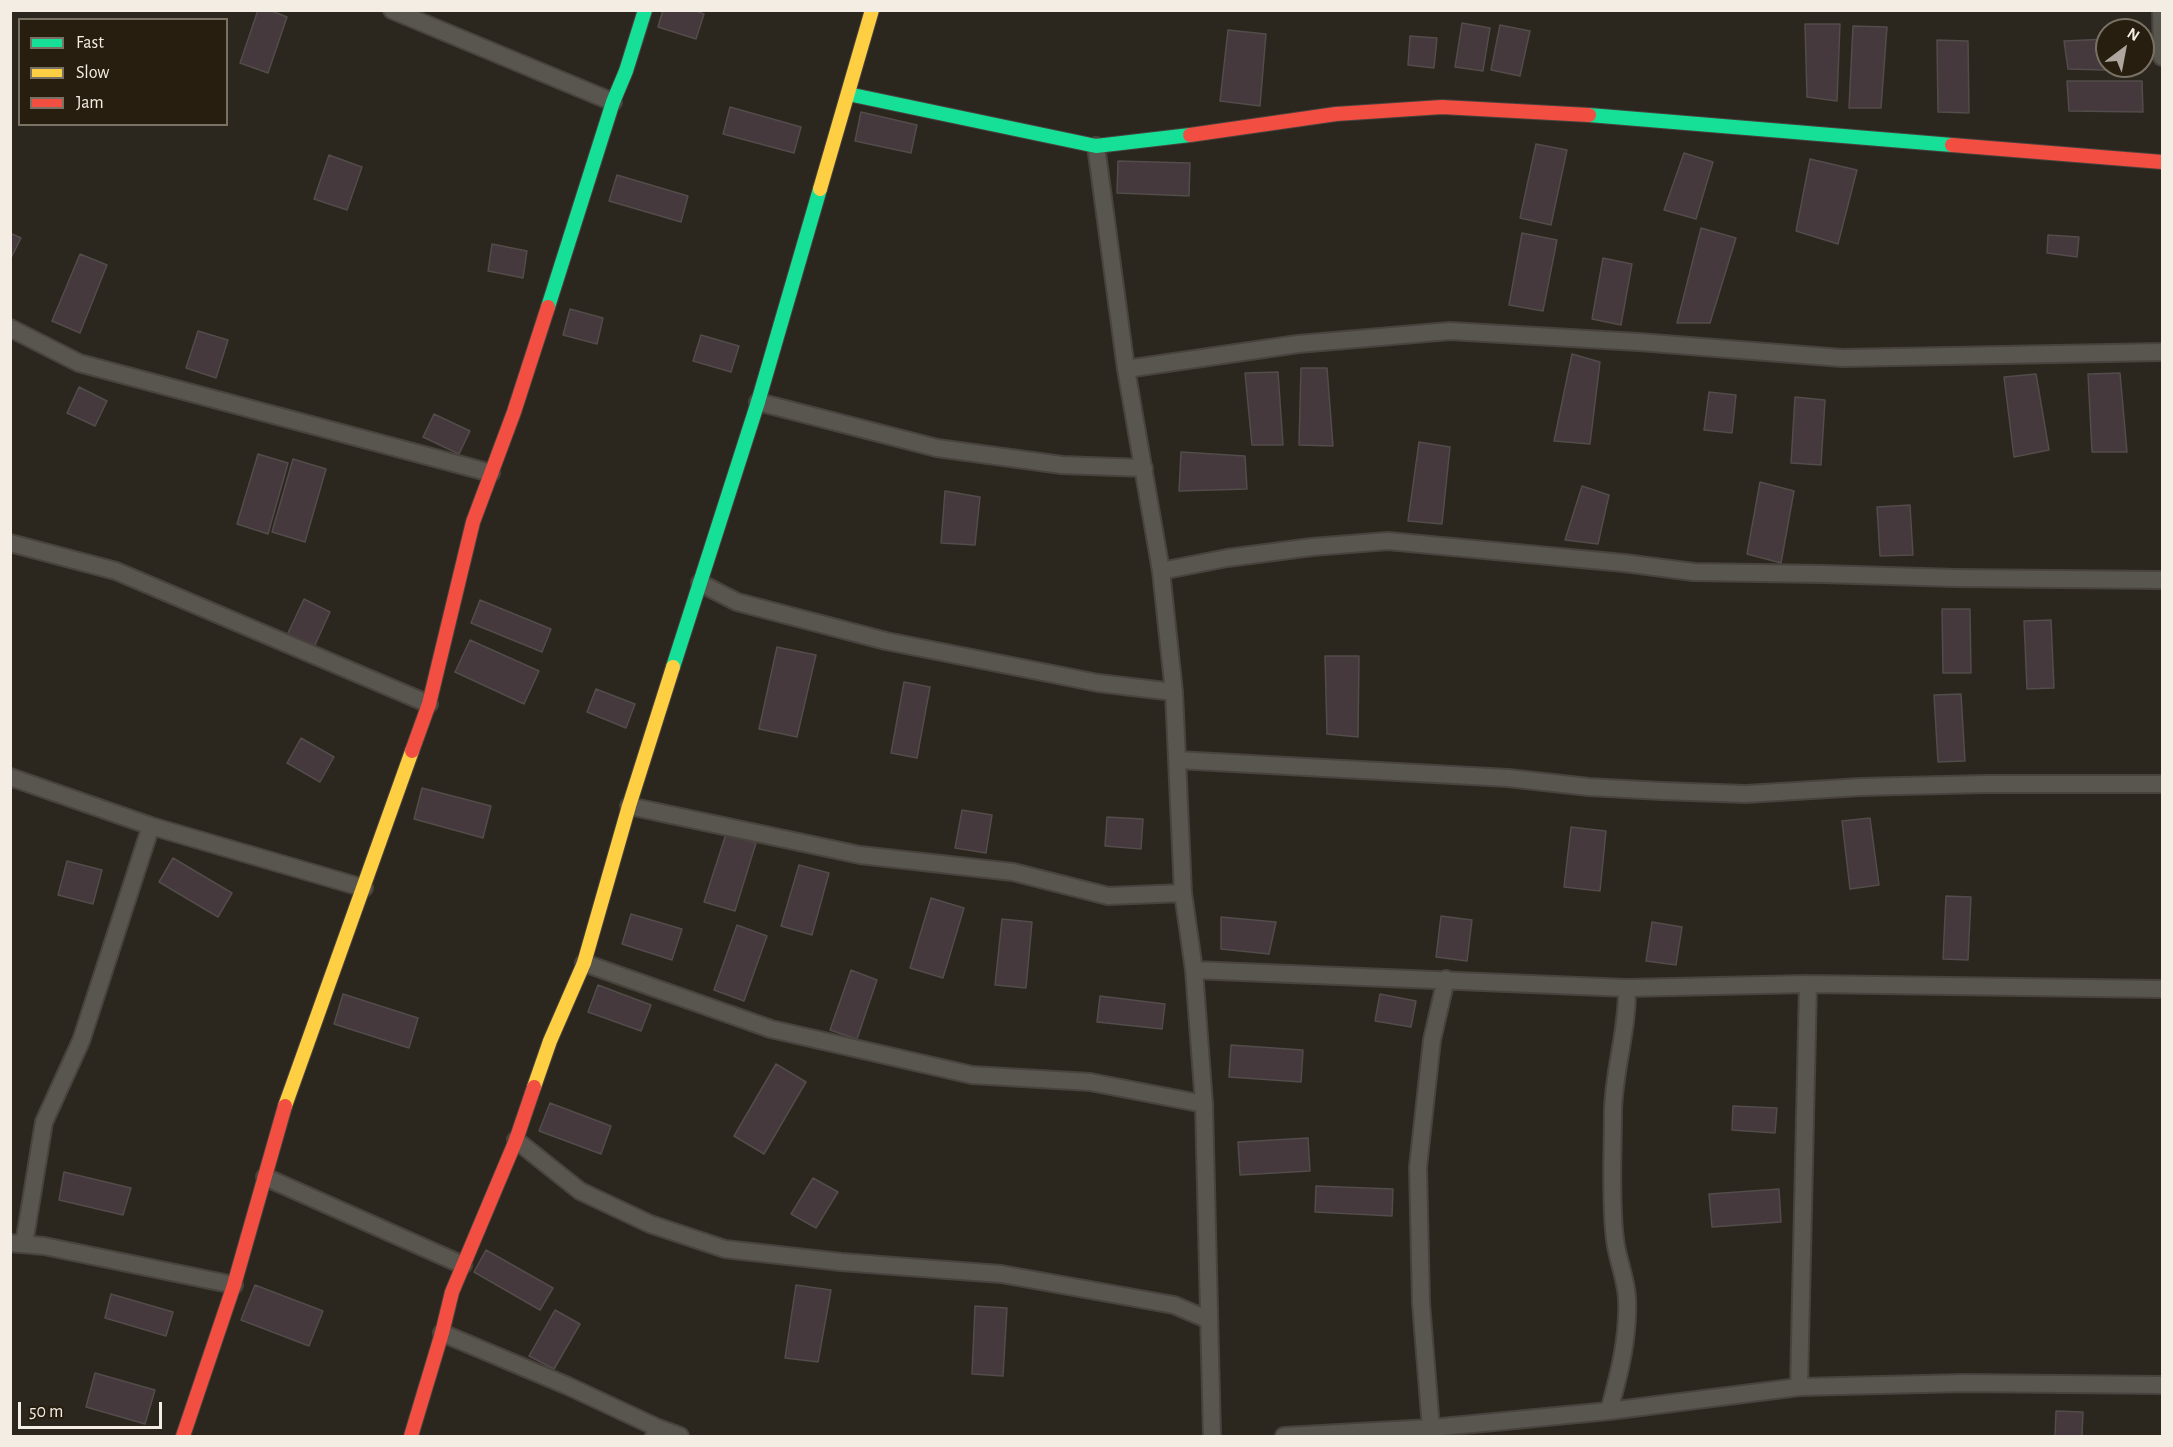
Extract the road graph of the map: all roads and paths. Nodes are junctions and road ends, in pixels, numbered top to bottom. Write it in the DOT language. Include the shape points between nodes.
graph roads {
  1 [pos="392,10"];
  2 [pos="645,10"];
  3 [pos="872,10"];
  4 [pos="2161,10"];
  5 [pos="2163,57"];
  6 [pos="848,94"];
  7 [pos="613,102"];
  8 [pos="1096,146"];
  9 [pos="2163,162"];
  10 [pos="10,328"];
  11 [pos="2163,352"];
  12 [pos="1126,369"];
  13 [pos="758,402"];
  14 [pos="1144,468"];
  15 [pos="491,473"];
  16 [pos="10,543"];
  17 [pos="1161,571"];
  18 [pos="2163,580"];
  19 [pos="700,583"];
  20 [pos="1173,692"];
  21 [pos="429,704"];
  22 [pos="1178,760"];
  23 [pos="10,777"];
  24 [pos="2163,784"];
  25 [pos="629,806"];
  26 [pos="151,825"];
  27 [pos="364,888"];
  28 [pos="1183,893"];
  29 [pos="584,963"];
  30 [pos="1194,970"];
  31 [pos="1446,979"];
  32 [pos="1808,984"];
  33 [pos="1627,988"];
  34 [pos="2163,989"];
  35 [pos="1204,1104"];
  36 [pos="516,1140"];
  37 [pos="265,1177"];
  38 [pos="17,1244"];
  39 [pos="464,1265"];
  40 [pos="234,1286"];
  41 [pos="1209,1320"];
  42 [pos="442,1333"];
  43 [pos="2163,1385"];
  44 [pos="1799,1387"];
  45 [pos="1609,1411"];
  46 [pos="1431,1428"];
  47 [pos="656,1432"];
  48 [pos="183,1437"];
  49 [pos="411,1437"];
  50 [pos="680,1437"];
  51 [pos="1212,1437"];
  52 [pos="1284,1437"];
  1 -- 7 [label="street"];
  2 -- 7 [label="street"];
  3 -- 6 [label="street"];
  4 -- 5 [label="street"];
  6 -- 8 [label="street"];
  6 -- 13 [label="street"];
  7 -- 15 [label="street"];
  8 -- 9 [label="street" via="1336,114 1442,107"];
  8 -- 12 [label="street"];
  10 -- 15 [label="street" via="79,363"];
  11 -- 12 [label="street" via="1842,358 1450,331 1298,344"];
  12 -- 14 [label="street"];
  13 -- 14 [label="street" via="937,448 1062,465"];
  13 -- 19 [label="street"];
  14 -- 17 [label="street"];
  15 -- 21 [label="street" via="473,522"];
  16 -- 21 [label="street" via="116,571"];
  17 -- 18 [label="street" via="1301,548 1388,542 1694,572"];
  17 -- 20 [label="street"];
  19 -- 20 [label="street" via="737,602 886,641 1098,683"];
  19 -- 25 [label="street"];
  20 -- 22 [label="street"];
  21 -- 27 [label="street"];
  22 -- 24 [label="street" via="1725,793 1985,784"];
  22 -- 28 [label="street"];
  23 -- 26 [label="street"];
  25 -- 28 [label="street" via="860,855 1013,872 1108,896"];
  25 -- 29 [label="street"];
  26 -- 27 [label="street"];
  26 -- 38 [label="street" via="81,1041 44,1122"];
  27 -- 37 [label="street" via="287,1098"];
  28 -- 30 [label="street"];
  29 -- 35 [label="street" via="771,1029 972,1076 1090,1082"];
  29 -- 36 [label="street" via="550,1041"];
  30 -- 31 [label="street"];
  30 -- 35 [label="street"];
  31 -- 33 [label="street"];
  31 -- 46 [label="street" via="1432,1040 1419,1167 1421,1303"];
  32 -- 33 [label="street"];
  32 -- 34 [label="street"];
  32 -- 44 [label="street"];
  33 -- 45 [label="street" via="1628,1012 1613,1107 1613,1185 1615,1240 1627,1298 1624,1349"];
  35 -- 41 [label="street"];
  36 -- 39 [label="street"];
  36 -- 41 [label="street" via="580,1191 650,1224 725,1249 1001,1274 1174,1305"];
  37 -- 39 [label="street"];
  37 -- 40 [label="street"];
  38 -- 40 [label="street" via="44,1246"];
  39 -- 42 [label="street" via="452,1292"];
  40 -- 48 [label="street"];
  41 -- 51 [label="street"];
  42 -- 47 [label="street" via="568,1386"];
  42 -- 49 [label="street"];
  43 -- 44 [label="street" via="1964,1383"];
  44 -- 45 [label="street"];
  45 -- 46 [label="street"];
  46 -- 52 [label="street"];
  47 -- 50 [label="street"];
}
